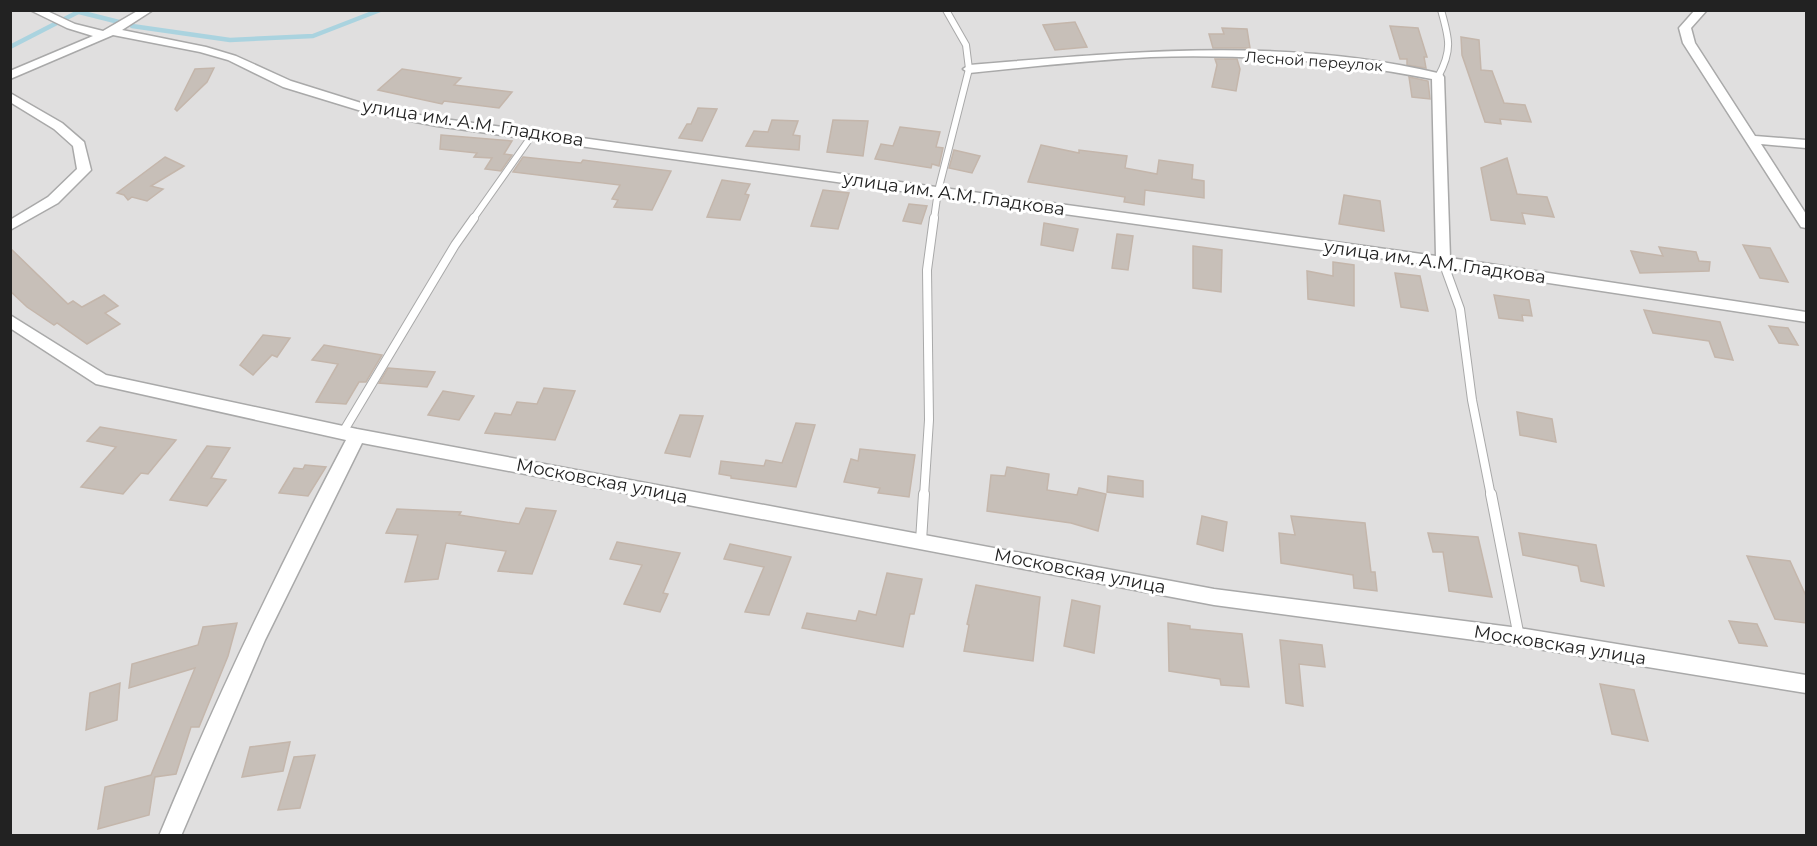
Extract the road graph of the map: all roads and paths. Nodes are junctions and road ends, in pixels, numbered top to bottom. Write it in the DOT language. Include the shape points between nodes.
graph roads {
  1 [pos="35,10"];
  2 [pos="148,10"];
  3 [pos="946,10"];
  4 [pos="1441,10"];
  5 [pos="1702,10"];
  6 [pos="108,33"];
  7 [pos="969,69"];
  8 [pos="10,76"];
  9 [pos="1438,77"];
  10 [pos="10,97"];
  11 [pos="532,134"];
  12 [pos="1751,139"];
  13 [pos="1806,144"];
  14 [pos="938,191"];
  15 [pos="1806,224"];
  16 [pos="10,226"];
  17 [pos="1443,262"];
  18 [pos="1806,317"];
  19 [pos="10,320"];
  20 [pos="350,434"];
  21 [pos="921,541"];
  22 [pos="1519,637"];
  23 [pos="1806,684"];
  24 [pos="170,836"];
  1 -- 6 [label="street, улица им. А.М. Гладкова" via="71,26"];
  2 -- 6 [label="street"];
  3 -- 7 [label="lane" via="962,34"];
  4 -- 9 [label="lane" via="1450,45 1449,59"];
  5 -- 12 [label="street" via="1685,28 1689,43"];
  6 -- 8 [label="street"];
  6 -- 11 [label="street, улица им. А.М. Гладкова" via="202,49 232,58 287,84 372,110"];
  7 -- 9 [label="street, Лесной переулок" via="1152,54 1287,56"];
  7 -- 14 [label="lane"];
  9 -- 17 [label="street"];
  10 -- 16 [label="street" via="58,126 79,146 84,170 53,200"];
  11 -- 14 [label="street, улица им. А.М. Гладкова"];
  11 -- 20 [label="lane" via="455,246"];
  12 -- 13 [label="street"];
  12 -- 15 [label="street"];
  14 -- 17 [label="street, улица им. А.М. Гладкова"];
  14 -- 21 [label="lane" via="927,270 929,420"];
  17 -- 18 [label="street, улица им. А.М. Гладкова"];
  17 -- 22 [label="lane" via="1460,309 1472,400"];
  19 -- 20 [label="street, Московская улица" via="102,380"];
  20 -- 21 [label="street, Московская улица"];
  20 -- 24 [label="street" via="196,768"];
  21 -- 22 [label="street, Московская улица" via="1215,597"];
  22 -- 23 [label="street, Московская улица"];
}
